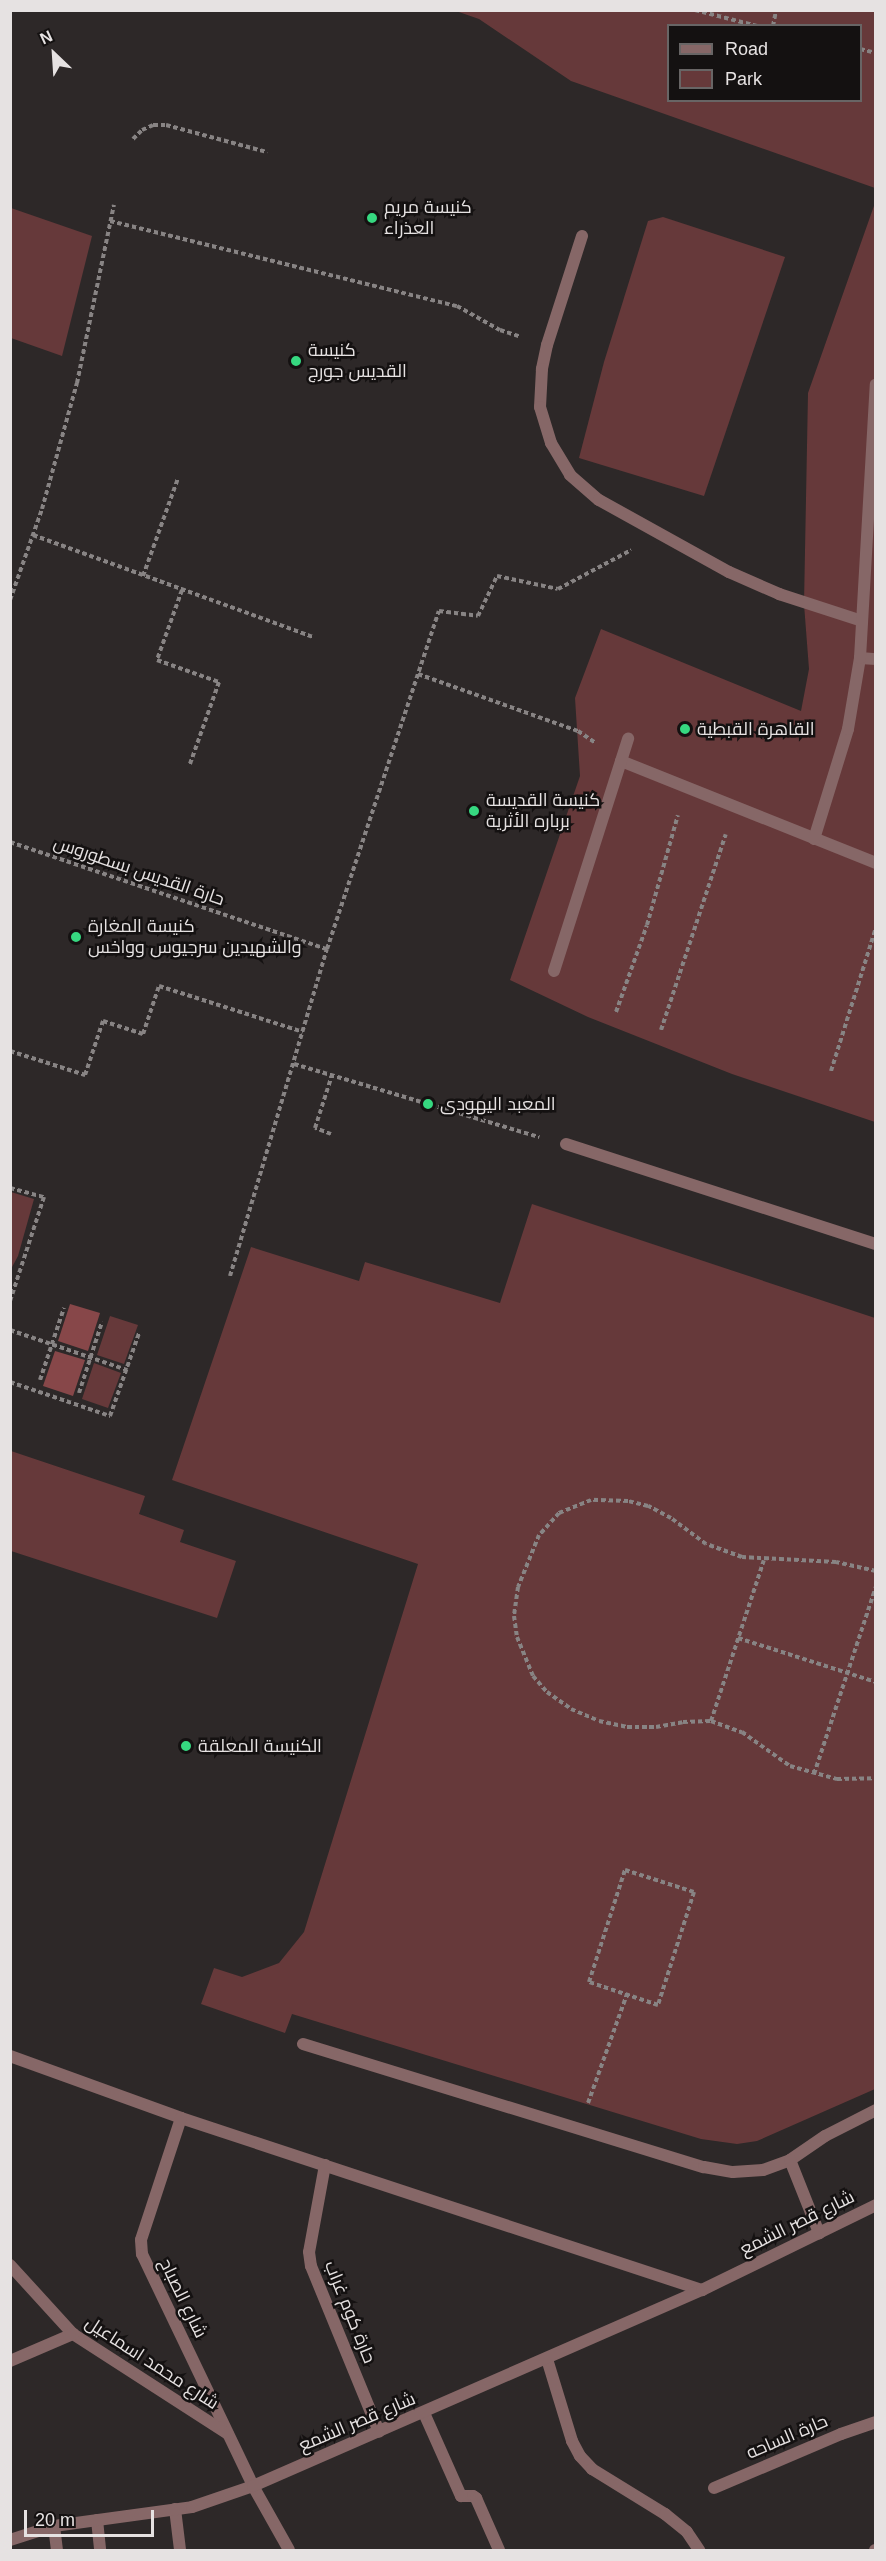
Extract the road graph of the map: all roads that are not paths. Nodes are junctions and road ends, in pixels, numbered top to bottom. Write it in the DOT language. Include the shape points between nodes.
graph roads {
  1 [pos="582,236"];
  2 [pos="876,384"];
  3 [pos="862,621"];
  4 [pos="860,658"];
  5 [pos="876,659"];
  6 [pos="628,739"];
  7 [pos="621,761"];
  8 [pos="814,839"];
  9 [pos="876,863"];
  10 [pos="554,971"];
  11 [pos="566,1144"];
  12 [pos="876,1244"];
  13 [pos="303,2044"];
  14 [pos="10,2056"];
  15 [pos="876,2110"];
  16 [pos="181,2118"];
  17 [pos="790,2160"];
  18 [pos="325,2165"];
  19 [pos="874,2210"];
  20 [pos="819,2233"];
  21 [pos="10,2265"];
  22 [pos="702,2290"];
  23 [pos="73,2334"];
  24 [pos="547,2360"];
  25 [pos="10,2361"];
  26 [pos="424,2413"];
  27 [pos="876,2422"];
  28 [pos="379,2432"];
  29 [pos="228,2435"];
  30 [pos="253,2486"];
  31 [pos="714,2488"];
  32 [pos="175,2509"];
  33 [pos="97,2520"];
  34 [pos="54,2526"];
  35 [pos="10,2540"];
  36 [pos="57,2550"];
  37 [pos="99,2550"];
  38 [pos="180,2550"];
  39 [pos="289,2550"];
  40 [pos="500,2550"];
  41 [pos="699,2550"];
  1 -- 3 [label="street" via="548,345 540,407 551,443 570,476 599,500 729,572 779,594"];
  2 -- 3 [label="street"];
  3 -- 4 [label="street"];
  4 -- 5 [label="street"];
  4 -- 8 [label="street" via="848,729"];
  6 -- 7 [label="street"];
  7 -- 8 [label="street"];
  7 -- 10 [label="street"];
  8 -- 9 [label="street"];
  11 -- 12 [label="street"];
  13 -- 17 [label="street" via="704,2167 733,2172 763,2170"];
  14 -- 16 [label="street"];
  15 -- 17 [label="street" via="825,2136"];
  16 -- 18 [label="street"];
  16 -- 29 [label="street, شارع الصباح" via="140,2246"];
  17 -- 20 [label="street"];
  18 -- 22 [label="street"];
  18 -- 28 [label="street, حارة كوم غراب" via="309,2252 311,2266"];
  19 -- 20 [label="street, شارع قصر الشمع"];
  20 -- 22 [label="street, شارع قصر الشمع"];
  21 -- 23 [label="street, شارع محمد اسماعيل"];
  22 -- 24 [label="street, شارع قصر الشمع"];
  23 -- 25 [label="street"];
  23 -- 29 [label="street, شارع محمد اسماعيل"];
  24 -- 26 [label="street, شارع قصر الشمع"];
  24 -- 41 [label="street" via="580,2456 592,2469 687,2532"];
  26 -- 28 [label="street, شارع قصر الشمع"];
  26 -- 40 [label="street" via="461,2496 476,2498"];
  27 -- 31 [label="street, حارة الساحه"];
  28 -- 30 [label="street, شارع قصر الشمع"];
  29 -- 30 [label="street, شارع الصباح"];
  30 -- 32 [label="street, شارع قصر الشمع"];
  30 -- 39 [label="street, شارع الصباح"];
  32 -- 33 [label="street, شارع قصر الشمع"];
  32 -- 38 [label="street"];
  33 -- 34 [label="street, شارع قصر الشمع"];
  33 -- 37 [label="street"];
  34 -- 35 [label="street, شارع قصر الشمع"];
  34 -- 36 [label="street"];
}
